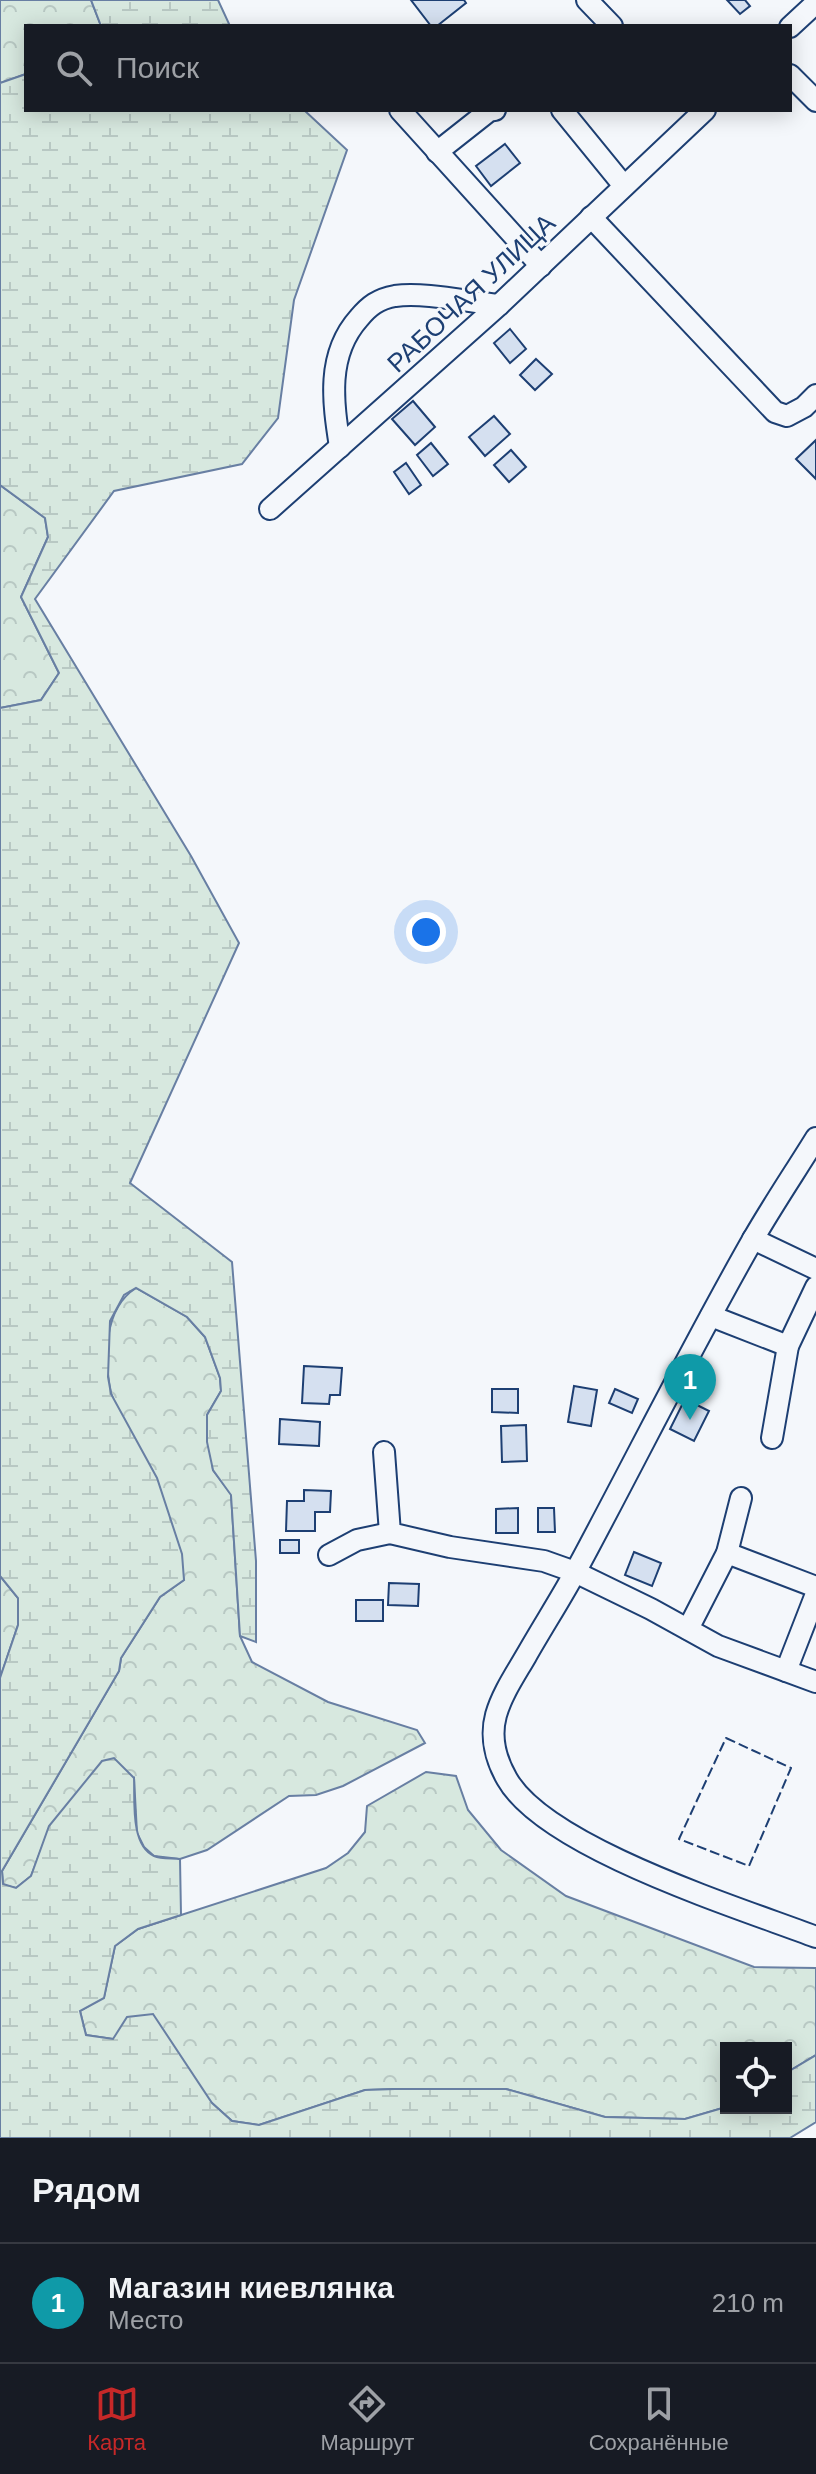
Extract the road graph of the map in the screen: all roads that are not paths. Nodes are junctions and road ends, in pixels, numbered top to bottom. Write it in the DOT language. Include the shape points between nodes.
graph roads {
  1 [pos="587,0"];
  2 [pos="816,3"];
  3 [pos="610,24"];
  4 [pos="792,25"];
  5 [pos="792,77"];
  6 [pos="816,101"];
  7 [pos="402,112"];
  8 [pos="488,112"];
  9 [pos="564,112"];
  10 [pos="702,112"];
  11 [pos="437,152"];
  12 [pos="624,186"];
  13 [pos="591,217"];
  14 [pos="541,266"];
  15 [pos="499,305"];
  16 [pos="816,395"];
  17 [pos="340,447"];
  18 [pos="270,509"];
  19 [pos="816,1138"];
  20 [pos="753,1239"];
  21 [pos="816,1269"];
  22 [pos="816,1287"];
  23 [pos="711,1316"];
  24 [pos="788,1346"];
  25 [pos="772,1438"];
  26 [pos="384,1452"];
  27 [pos="741,1498"];
  28 [pos="390,1533"];
  29 [pos="727,1553"];
  30 [pos="329,1555"];
  31 [pos="575,1572"];
  32 [pos="816,1587"];
  33 [pos="816,1594"];
  34 [pos="688,1629"];
  35 [pos="786,1671"];
  36 [pos="816,1682"];
  37 [pos="816,1937"];
  1 -- 3 [label="street"];
  2 -- 4 [label="street"];
  5 -- 6 [label="street"];
  7 -- 11 [label="street"];
  8 -- 11 [label="street"];
  9 -- 12 [label="street"];
  10 -- 12 [label="street, РАБОЧАЯ УЛИЦА"];
  11 -- 14 [label="street"];
  12 -- 13 [label="street, РАБОЧАЯ УЛИЦА"];
  13 -- 14 [label="street, РАБОЧАЯ УЛИЦА"];
  13 -- 16 [label="street" via="775,412 787,416"];
  14 -- 15 [label="street, РАБОЧАЯ УЛИЦА"];
  15 -- 17 [label="street, РАБОЧАЯ УЛИЦА"];
  15 -- 17 [label="street" via="405,296 372,304 344,334 338,354 333,395"];
  17 -- 18 [label="street, РАБОЧАЯ УЛИЦА"];
  19 -- 20 [label="street"];
  20 -- 21 [label="street"];
  20 -- 23 [label="street"];
  22 -- 24 [label="street"];
  23 -- 24 [label="street"];
  23 -- 31 [label="street"];
  24 -- 25 [label="street"];
  26 -- 28 [label="street"];
  27 -- 29 [label="street"];
  28 -- 30 [label="street" via="357,1540"];
  28 -- 31 [label="street" via="516,1555"];
  29 -- 32 [label="street"];
  29 -- 34 [label="street"];
  31 -- 34 [label="street"];
  31 -- 37 [label="street" via="495,1716 493,1738 508,1781 538,1812 601,1850 702,1896"];
  33 -- 35 [label="street"];
  34 -- 35 [label="street"];
  35 -- 36 [label="street"];
}
